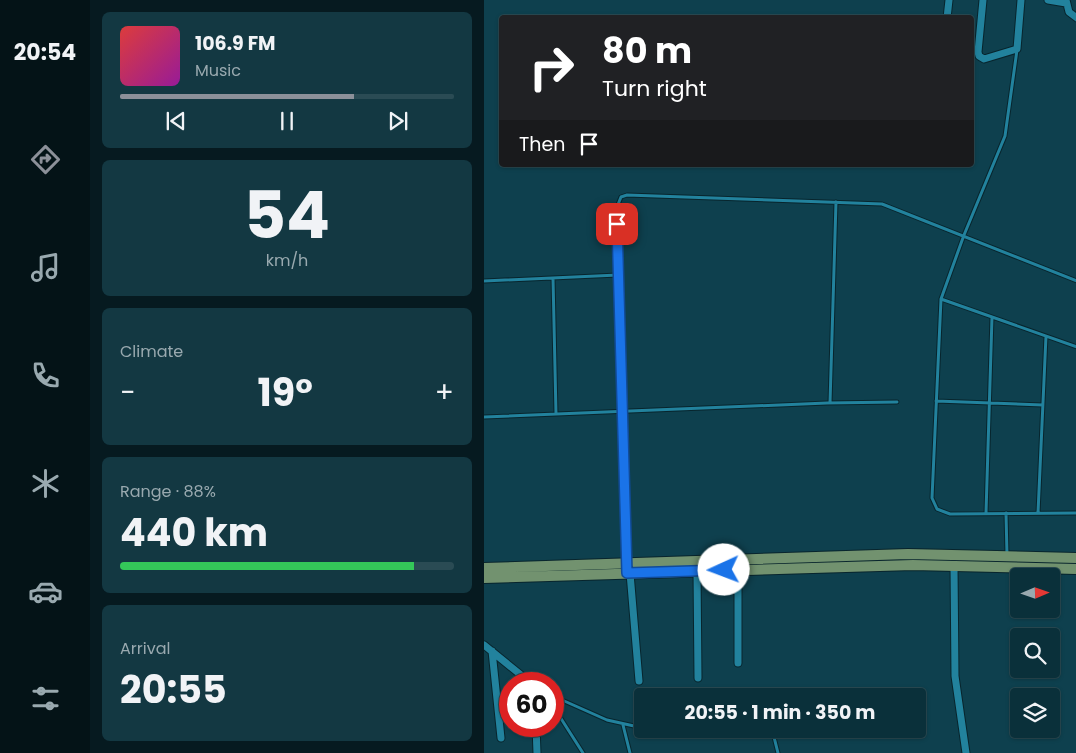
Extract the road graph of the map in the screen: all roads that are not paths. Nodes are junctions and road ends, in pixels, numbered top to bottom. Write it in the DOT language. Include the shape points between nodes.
graph roads {
  1 [pos="949,0"];
  2 [pos="983,0"];
  3 [pos="1021,0"];
  4 [pos="1048,0"];
  5 [pos="1066,2"];
  6 [pos="947,15"];
  7 [pos="1076,18"];
  8 [pos="1017,49"];
  9 [pos="836,202"];
  10 [pos="964,235"];
  11 [pos="618,275"];
  12 [pos="553,278"];
  13 [pos="484,281"];
  14 [pos="1076,281"];
  15 [pos="941,299"];
  16 [pos="992,317"];
  17 [pos="1046,336"];
  18 [pos="1076,347"];
  19 [pos="936,401"];
  20 [pos="897,402"];
  21 [pos="830,403"];
  22 [pos="989,403"];
  23 [pos="1042,405"];
  24 [pos="622,411"];
  25 [pos="556,414"];
  26 [pos="484,417"];
  27 [pos="986,513"];
  28 [pos="1006,513"];
  29 [pos="1038,513"];
  30 [pos="1076,513"];
  31 [pos="1007,555"];
  32 [pos="1076,558"];
  33 [pos="954,566"];
  34 [pos="484,568"];
  35 [pos="1076,569"];
  36 [pos="628,570"];
  37 [pos="738,570"];
  38 [pos="697,571"];
  39 [pos="484,578"];
  40 [pos="484,645"];
  41 [pos="492,651"];
  42 [pos="738,663"];
  43 [pos="517,672"];
  44 [pos="698,678"];
  45 [pos="639,681"];
  46 [pos="564,701"];
  47 [pos="564,723"];
  48 [pos="623,725"];
  49 [pos="634,727"];
  50 [pos="536,737"];
  51 [pos="501,738"];
  52 [pos="774,738"];
  53 [pos="537,753"];
  54 [pos="583,753"];
  55 [pos="630,753"];
  56 [pos="778,753"];
  57 [pos="966,753"];
  1 -- 6 [label="street"];
  2 -- 8 [label="street" via="979,56 984,59"];
  3 -- 8 [label="street"];
  4 -- 5 [label="street"];
  5 -- 7 [label="street" via="1069,12"];
  8 -- 10 [label="lane" via="1007,130"];
  9 -- 10 [label="lane" via="882,204"];
  9 -- 11 [label="lane" via="627,194 621,197 616,207"];
  9 -- 21 [label="lane"];
  10 -- 14 [label="lane"];
  10 -- 15 [label="lane"];
  11 -- 12 [label="lane"];
  11 -- 24 [label="lane"];
  12 -- 13 [label="lane"];
  12 -- 25 [label="lane"];
  15 -- 16 [label="lane"];
  15 -- 19 [label="lane"];
  16 -- 17 [label="lane"];
  16 -- 22 [label="lane"];
  17 -- 18 [label="lane"];
  17 -- 23 [label="lane"];
  19 -- 22 [label="lane"];
  19 -- 27 [label="lane" via="933,502 942,513"];
  20 -- 21 [label="lane"];
  21 -- 24 [label="lane"];
  22 -- 23 [label="lane"];
  22 -- 27 [label="lane"];
  23 -- 29 [label="lane"];
  24 -- 25 [label="lane"];
  24 -- 36 [label="lane"];
  25 -- 26 [label="lane"];
  27 -- 28 [label="lane"];
  28 -- 29 [label="lane"];
  28 -- 31 [label="lane"];
  29 -- 30 [label="lane"];
  31 -- 32 [label="main road"];
  31 -- 36 [label="main road" via="908,554"];
  33 -- 35 [label="main road"];
  33 -- 37 [label="main road"];
  33 -- 57 [label="street" via="955,676"];
  34 -- 36 [label="main road"];
  36 -- 38 [label="main road"];
  36 -- 39 [label="main road"];
  36 -- 45 [label="street"];
  37 -- 38 [label="main road"];
  37 -- 42 [label="street"];
  38 -- 44 [label="street"];
  40 -- 41 [label="street"];
  41 -- 43 [label="street"];
  41 -- 51 [label="street"];
  46 -- 48 [label="lane"];
  47 -- 54 [label="lane"];
  48 -- 49 [label="lane"];
  48 -- 55 [label="lane"];
  50 -- 53 [label="street"];
  52 -- 56 [label="lane"];
}
